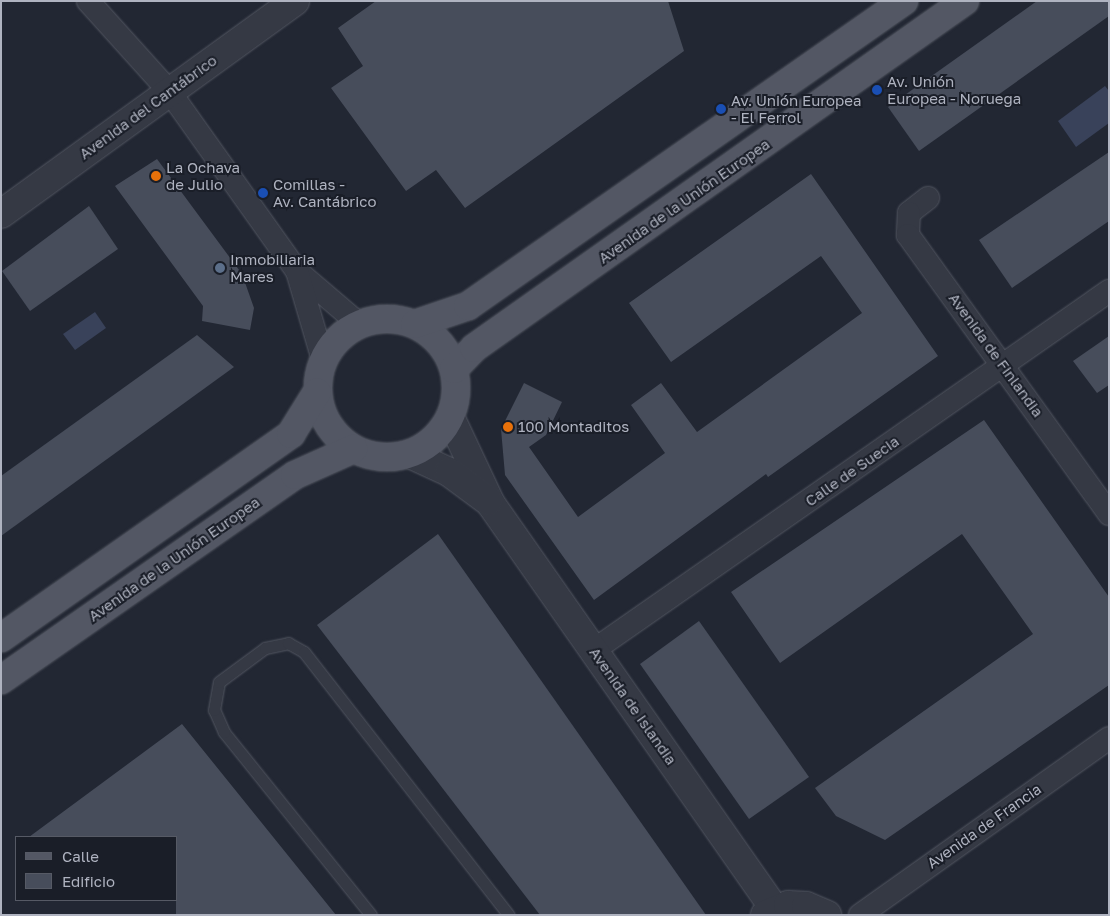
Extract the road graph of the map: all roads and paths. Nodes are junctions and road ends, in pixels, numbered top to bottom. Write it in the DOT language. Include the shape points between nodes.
graph roads {
  1 [pos="88,1"];
  2 [pos="295,1"];
  3 [pos="904,1"];
  4 [pos="965,1"];
  5 [pos="169,91"];
  6 [pos="928,198"];
  7 [pos="1,214"];
  8 [pos="297,272"];
  9 [pos="1109,291"];
  10 [pos="359,324"];
  11 [pos="415,324"];
  12 [pos="323,360"];
  13 [pos="1004,365"];
  14 [pos="454,369"];
  15 [pos="318,392"];
  16 [pos="450,417"];
  17 [pos="354,449"];
  18 [pos="410,454"];
  19 [pos="491,504"];
  20 [pos="1109,514"];
  21 [pos="1,638"];
  22 [pos="594,650"];
  23 [pos="1,680"];
  24 [pos="1109,738"];
  25 [pos="770,912"];
  26 [pos="371,915"];
  27 [pos="508,915"];
  28 [pos="827,915"];
  29 [pos="860,915"];
  1 -- 5 [label="street"];
  2 -- 5 [label="street, Avenida del Cantábrico"];
  3 -- 11 [label="main road" via="468,306"];
  4 -- 14 [label="main road, Avenida de la Unión Europea" via="474,348"];
  5 -- 7 [label="street, Avenida del Cantábrico"];
  5 -- 8 [label="street"];
  6 -- 13 [label="street, Avenida de Finlandia" via="909,213 908,235"];
  8 -- 10 [label="street"];
  8 -- 12 [label="street"];
  9 -- 13 [label="street, Calle de Suecia"];
  10 -- 11 [label="main road" via="387,318"];
  10 -- 12 [label="main road" via="338,338"];
  11 -- 14 [label="main road" via="439,342"];
  12 -- 15 [label="main road"];
  13 -- 20 [label="street, Avenida de Finlandia"];
  13 -- 22 [label="street, Calle de Suecia"];
  14 -- 16 [label="main road" via="456,393"];
  15 -- 17 [label="main road" via="323,415 335,434"];
  15 -- 21 [label="main road" via="291,434"];
  16 -- 18 [label="main road" via="440,432"];
  16 -- 19 [label="street, Avenida de Islandia"];
  17 -- 18 [label="main road" via="381,457"];
  17 -- 23 [label="main road, Avenida de la Unión Europea" via="295,475"];
  18 -- 19 [label="street, Avenida de Islandia" via="449,472"];
  19 -- 22 [label="street, Avenida de Islandia"];
  22 -- 25 [label="street, Avenida de Islandia"];
  24 -- 29 [label="street, Avenida de Francia"];
  25 -- 28 [label="street" via="806,906"];
  26 -- 27 [label="lane" via="224,732 214,710 219,682 265,648 288,643 304,652"];
}
